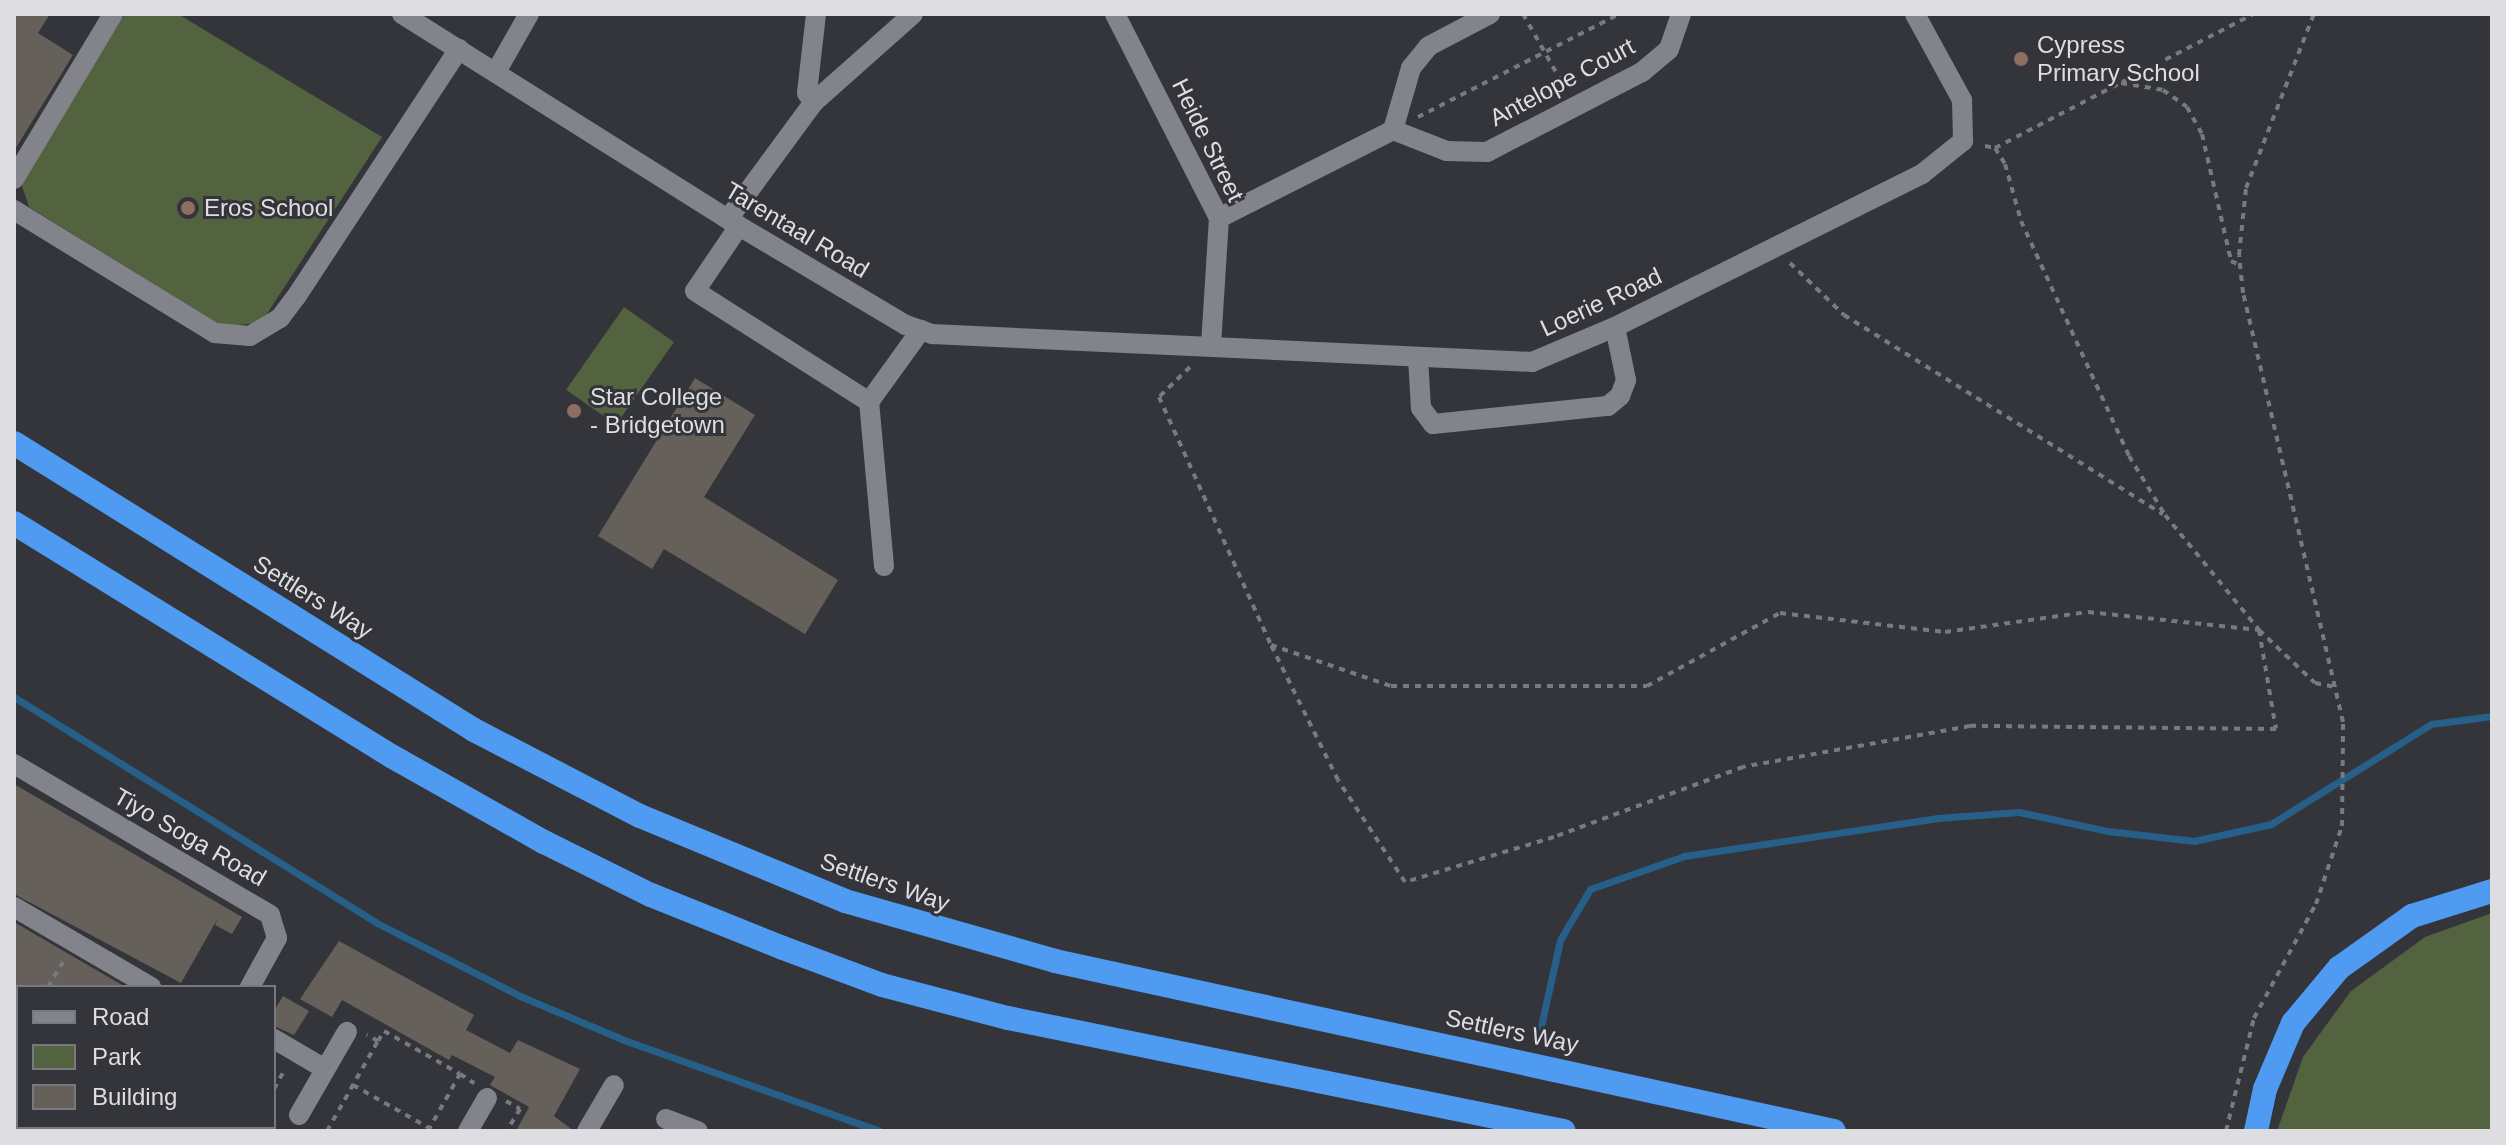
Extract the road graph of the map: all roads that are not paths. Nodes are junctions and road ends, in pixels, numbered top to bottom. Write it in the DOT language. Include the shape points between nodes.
graph roads {
  1 [pos="113,14"];
  2 [pos="402,14"];
  3 [pos="529,14"];
  4 [pos="816,14"];
  5 [pos="913,14"];
  6 [pos="1115,14"];
  7 [pos="1490,14"];
  8 [pos="1681,14"];
  9 [pos="1915,14"];
  10 [pos="459,49"];
  11 [pos="496,72"];
  12 [pos="814,102"];
  13 [pos="1393,130"];
  14 [pos="14,179"];
  15 [pos="14,210"];
  16 [pos="1219,218"];
  17 [pos="733,222"];
  18 [pos="1615,327"];
  19 [pos="921,330"];
  20 [pos="1211,346"];
  21 [pos="1418,358"];
  22 [pos="869,402"];
  23 [pos="14,443"];
  24 [pos="14,523"];
  25 [pos="884,566"];
  26 [pos="14,764"];
  27 [pos="2492,891"];
  28 [pos="14,907"];
  29 [pos="148,985"];
  30 [pos="251,985"];
  31 [pos="352,1031"];
  32 [pos="276,1040"];
  33 [pos="325,1069"];
  34 [pos="614,1085"];
  35 [pos="487,1098"];
  36 [pos="299,1115"];
  37 [pos="666,1119"];
  38 [pos="2256,1129"];
  39 [pos="468,1131"];
  40 [pos="587,1131"];
  41 [pos="698,1131"];
  42 [pos="1564,1131"];
  43 [pos="1834,1131"];
  1 -- 14 [label="street"];
  2 -- 10 [label="street, Tarentaal Road"];
  3 -- 11 [label="street"];
  4 -- 12 [label="street" via="807,93"];
  5 -- 12 [label="street"];
  6 -- 16 [label="street, Heide Street"];
  7 -- 13 [label="street" via="1429,46 1411,68"];
  8 -- 13 [label="street, Antelope Court" via="1669,49 1642,72 1487,152 1447,151"];
  9 -- 18 [label="street, Loerie Road" via="1962,100 1964,136 1922,174"];
  10 -- 11 [label="street, Tarentaal Road"];
  10 -- 15 [label="street" via="296,297 280,318 250,336 215,333"];
  11 -- 17 [label="street, Tarentaal Road"];
  12 -- 17 [label="street"];
  13 -- 16 [label="street"];
  16 -- 20 [label="street, Heide Street"];
  17 -- 19 [label="street, Tarentaal Road"];
  17 -- 22 [label="street" via="695,291"];
  18 -- 21 [label="street, Loerie Road" via="1532,362"];
  18 -- 21 [label="street" via="1626,380 1620,396 1608,406 1433,424 1421,408"];
  19 -- 20 [label="street, Tarentaal Road" via="953,337"];
  19 -- 22 [label="street"];
  20 -- 21 [label="street, Loerie Road"];
  22 -- 25 [label="street"];
  23 -- 43 [label="highway, Settlers Way" via="474,730 706,846 845,901 947,933"];
  24 -- 42 [label="highway" via="393,757 544,842 690,911 918,995 1158,1051"];
  26 -- 30 [label="street, Tiyo Soga Road" via="270,915 277,938"];
  27 -- 38 [label="highway" via="2412,916 2339,968 2293,1023 2265,1089"];
  28 -- 29 [label="street"];
  31 -- 33 [label="street"];
  32 -- 33 [label="street"];
  33 -- 36 [label="street"];
  34 -- 40 [label="street"];
  35 -- 39 [label="street"];
  37 -- 41 [label="street"];
}
